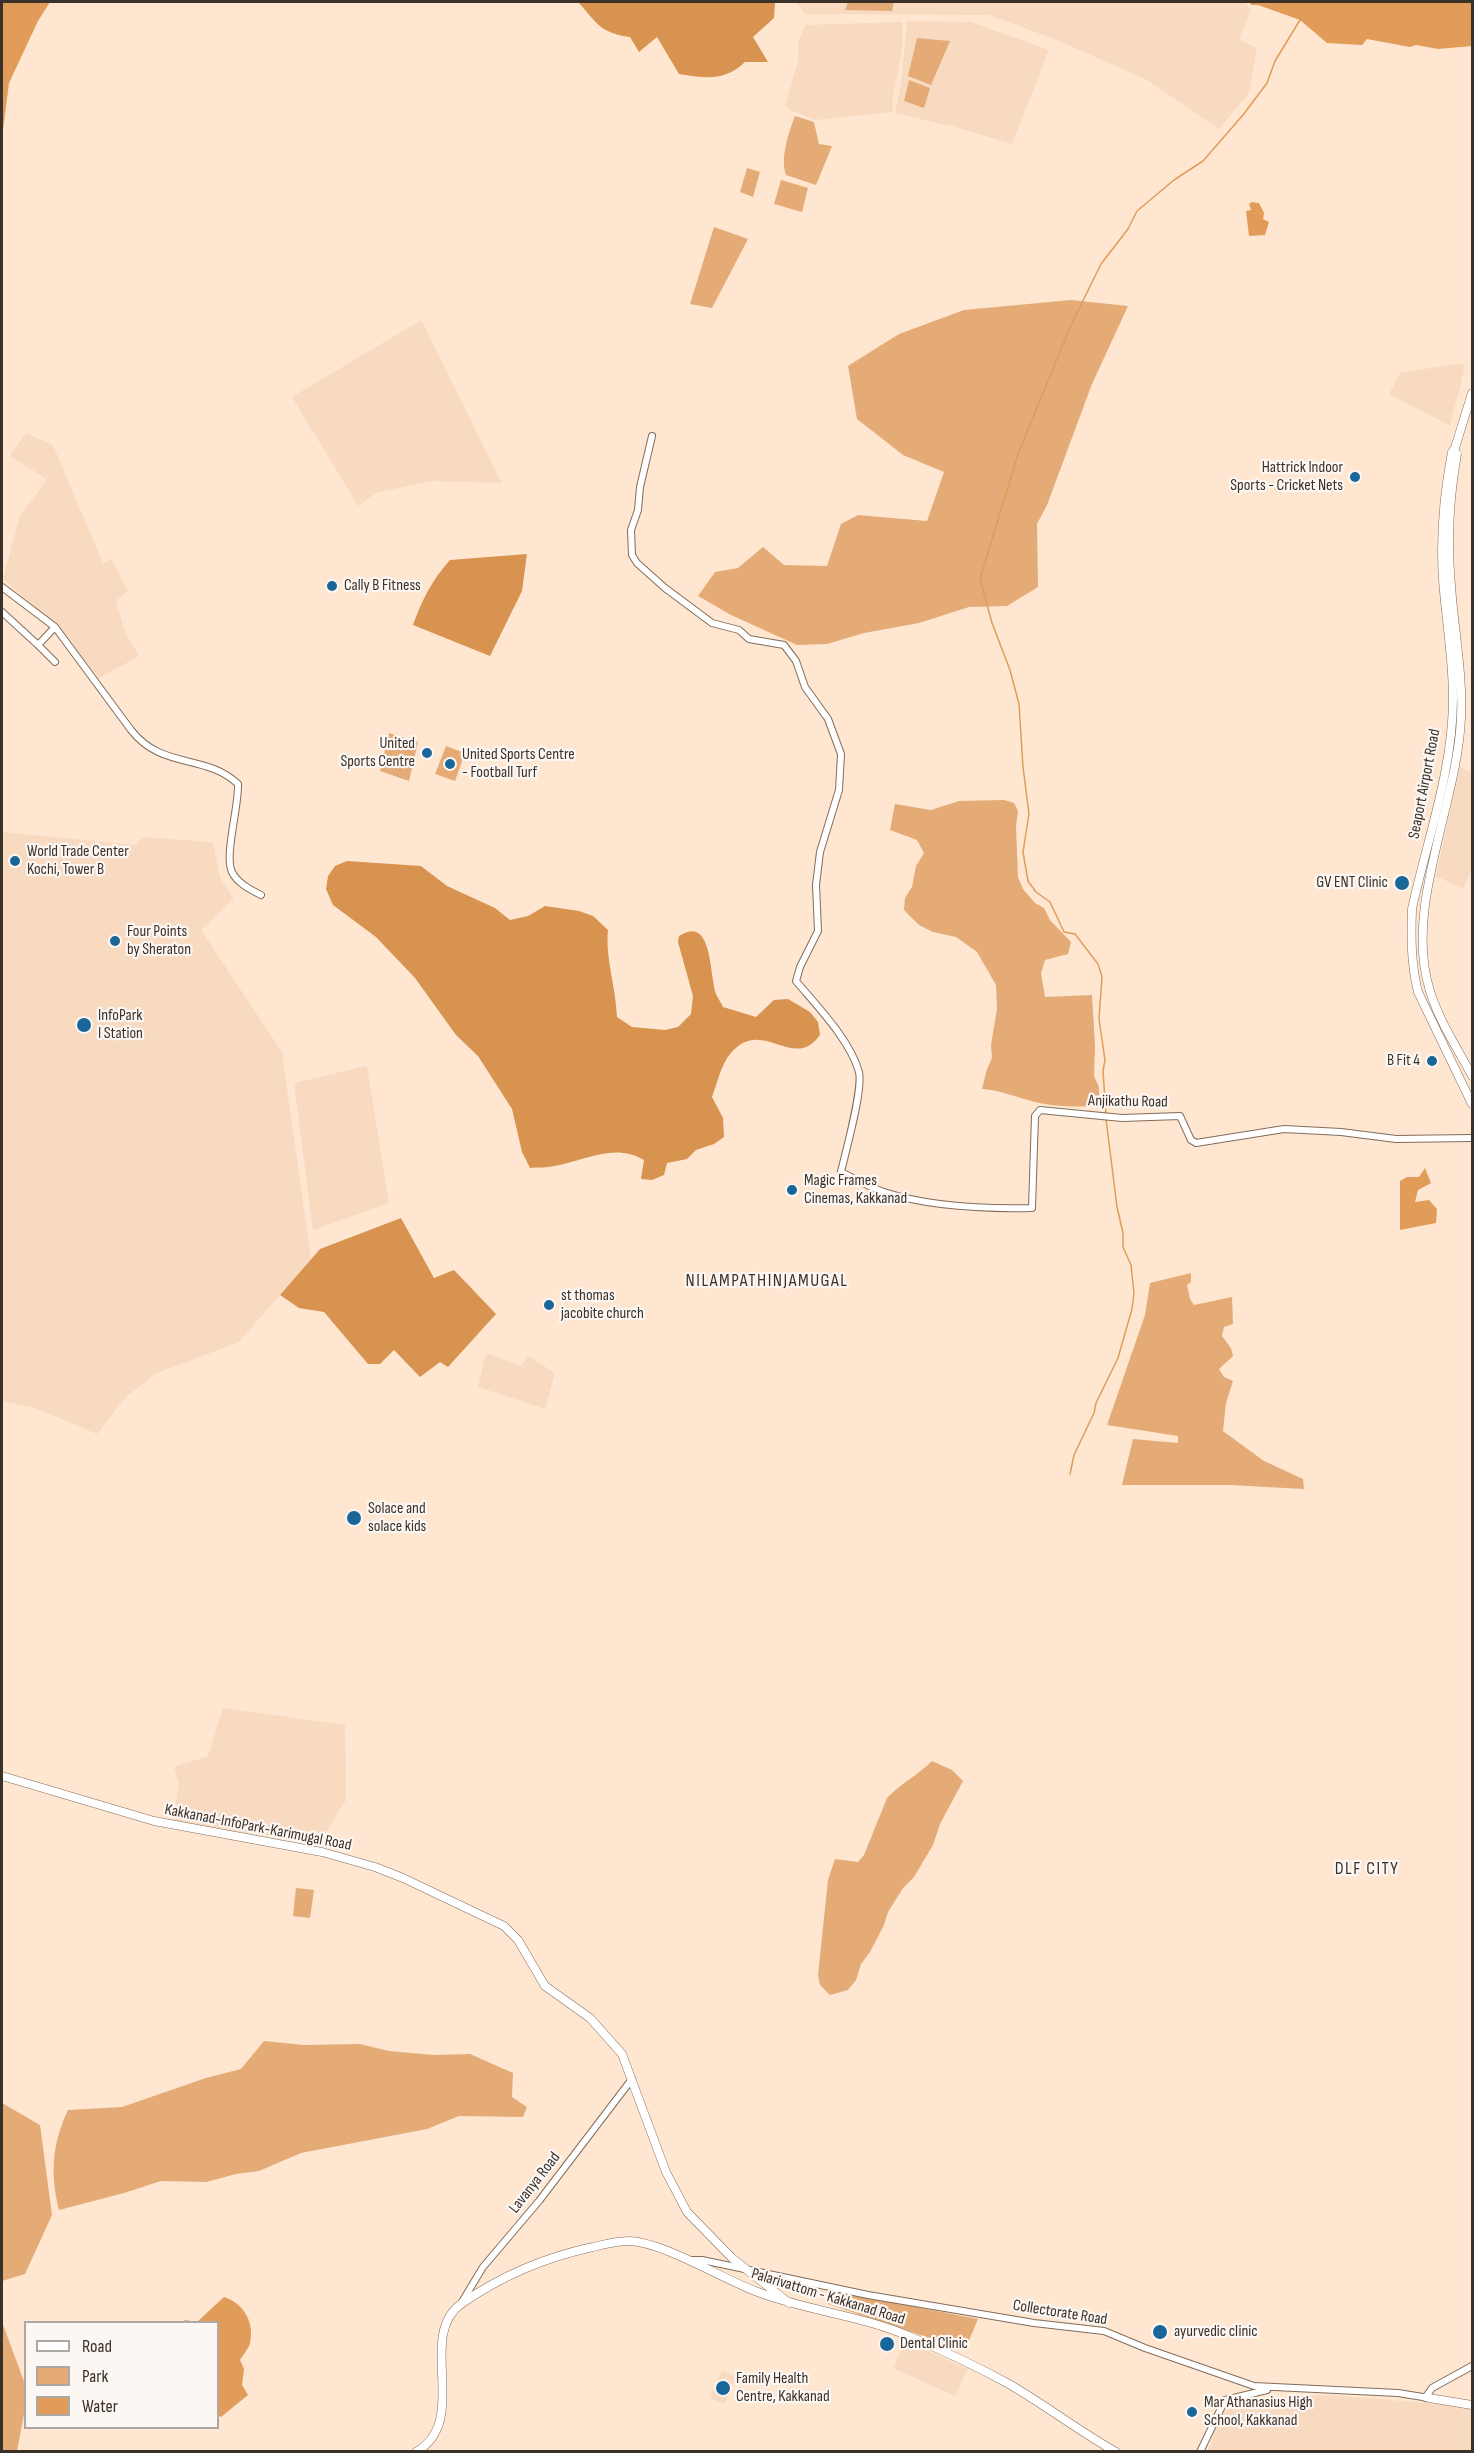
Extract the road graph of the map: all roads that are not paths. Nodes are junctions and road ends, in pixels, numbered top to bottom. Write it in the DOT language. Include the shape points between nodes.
graph roads {
  1 [pos="1473,393"];
  2 [pos="652,436"];
  3 [pos="1455,448"];
  4 [pos="2,587"];
  5 [pos="2,612"];
  6 [pos="55,627"];
  7 [pos="38,645"];
  8 [pos="55,662"];
  9 [pos="1430,819"];
  10 [pos="1443,823"];
  11 [pos="261,895"];
  12 [pos="1473,1076"];
  13 [pos="1473,1104"];
  14 [pos="1473,1138"];
  15 [pos="2,1776"];
  16 [pos="633,2078"];
  17 [pos="687,2260"];
  18 [pos="745,2270"];
  19 [pos="789,2303"];
  20 [pos="461,2304"];
  21 [pos="1473,2366"];
  22 [pos="1273,2388"];
  23 [pos="1427,2397"];
  24 [pos="1473,2403"];
  25 [pos="428,2441"];
  26 [pos="416,2451"];
  27 [pos="430,2451"];
  28 [pos="1116,2451"];
  29 [pos="1200,2451"];
  1 -- 3 [label="main road"];
  2 -- 14 [label="street, Anjikathu Road" via="631,530 632,555 665,588 712,623 740,630 749,639 784,645 796,661 805,687 828,719 842,754 839,790 820,852 816,885 818,931 796,981 840,1035 859,1073 841,1172 908,1199 974,1207 1032,1208 1035,1116 1040,1110 1122,1118 1180,1116 1196,1143 1284,1129 1396,1139"];
  3 -- 9 [label="main road, Seaport Airport Road" via="1444,501 1442,543 1453,698 1445,771"];
  3 -- 10 [label="main road" via="1449,525 1450,583 1461,715 1455,772"];
  4 -- 6 [label="street"];
  5 -- 7 [label="street"];
  6 -- 7 [label="street"];
  6 -- 11 [label="street" via="144,744 157,753 212,767 238,784 230,851 232,872"];
  7 -- 8 [label="street"];
  9 -- 10 [label="main road"];
  9 -- 13 [label="main road, Seaport Airport Road" via="1412,909 1413,972 1427,1013"];
  10 -- 12 [label="main road" via="1424,910 1426,973 1439,1013"];
  15 -- 16 [label="main road, Kakkanad-InfoPark-Karimugal Road" via="154,1821 322,1852 403,1878 475,1911 504,1926 518,1940 545,1986 604,2032 622,2054"];
  16 -- 18 [label="main road, Kakkanad-InfoPark-Karimugal Road" via="675,2193 699,2227"];
  16 -- 20 [label="street, Lavanya Road" via="483,2267"];
  17 -- 18 [label="street, Collectorate Road"];
  17 -- 19 [label="main road, Palarivattom - Kakkanad Road"];
  17 -- 20 [label="main road, Palarivattom - Kakkanad Road" via="633,2241 572,2251 499,2280"];
  18 -- 19 [label="main road, Kakkanad-InfoPark-Karimugal Road"];
  18 -- 22 [label="street, Collectorate Road" via="877,2297 1104,2331 1241,2382"];
  19 -- 28 [label="main road, Palarivattom - Kakkanad Road" via="910,2336 1010,2384"];
  20 -- 25 [label="main road" via="444,2330 442,2410 438,2427"];
  21 -- 23 [label="street" via="1432,2388"];
  22 -- 23 [label="street, Collectorate Road"];
  22 -- 29 [label="street" via="1225,2400"];
  23 -- 24 [label="main road"];
  25 -- 26 [label="main road"];
  25 -- 27 [label="street"];
}
